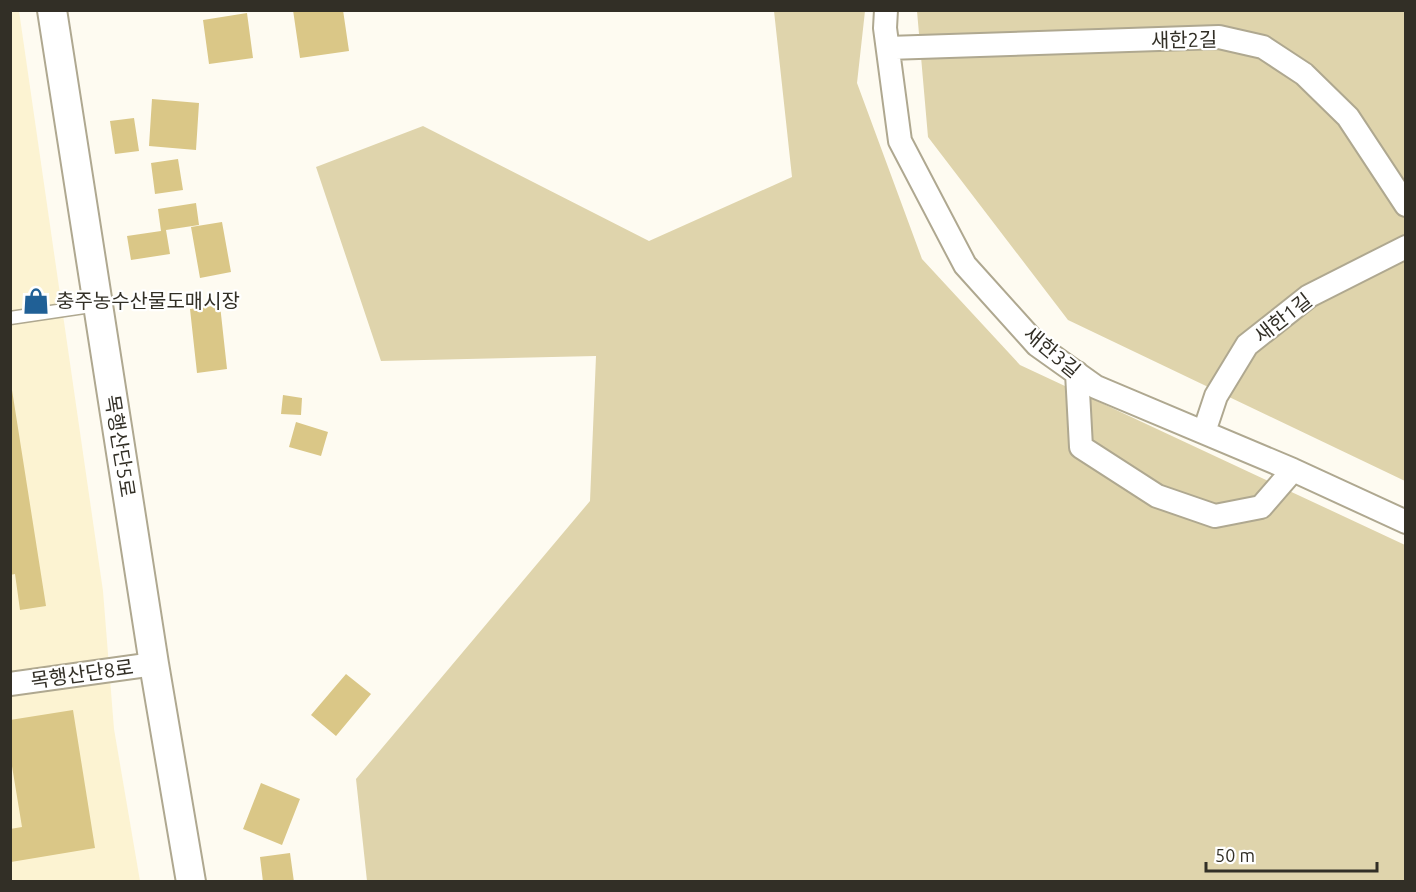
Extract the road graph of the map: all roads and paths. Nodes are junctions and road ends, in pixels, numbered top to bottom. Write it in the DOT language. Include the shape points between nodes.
graph roads {
  1 [pos="52,10"];
  2 [pos="886,10"];
  3 [pos="888,48"];
  4 [pos="1406,205"];
  5 [pos="1406,246"];
  6 [pos="98,305"];
  7 [pos="10,318"];
  8 [pos="1077,373"];
  9 [pos="1204,432"];
  10 [pos="1293,470"];
  11 [pos="1406,522"];
  12 [pos="154,664"];
  13 [pos="10,684"];
  14 [pos="190,882"];
  1 -- 6 [label="street, 목행산단5로"];
  2 -- 3 [label="street, 새한3길"];
  3 -- 4 [label="street, 새한2길" via="1219,38 1263,47 1304,74 1348,117"];
  3 -- 8 [label="street, 새한3길" via="900,141 965,265 1037,345"];
  5 -- 9 [label="street, 새한1길" via="1309,296 1247,345 1216,396"];
  6 -- 7 [label="lane"];
  6 -- 12 [label="street, 목행산단5로"];
  8 -- 9 [label="street, 새한3길" via="1096,387"];
  8 -- 10 [label="street" via="1081,447 1157,496 1215,516 1261,507"];
  9 -- 10 [label="street, 새한3길"];
  10 -- 11 [label="street, 새한3길"];
  12 -- 13 [label="street, 목행산단8로"];
  12 -- 14 [label="street, 목행산단5로"];
}
